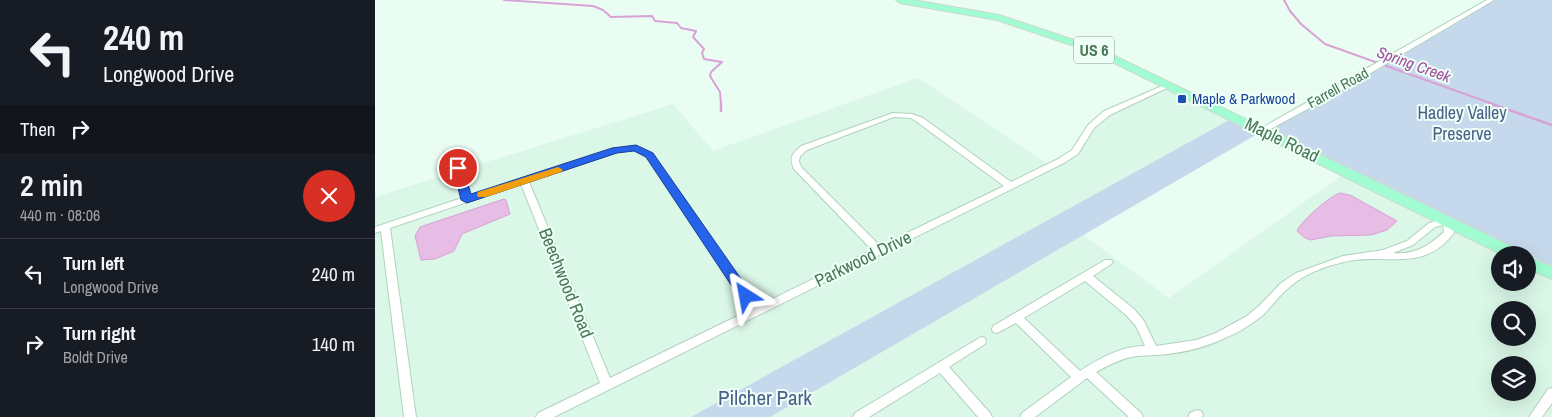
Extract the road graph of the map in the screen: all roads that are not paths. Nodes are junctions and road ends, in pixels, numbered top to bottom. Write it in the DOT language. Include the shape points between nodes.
graph roads {
  1 [pos="900,0"];
  2 [pos="1491,0"];
  3 [pos="1169,85"];
  4 [pos="1262,130"];
  5 [pos="458,168"];
  6 [pos="524,181"];
  7 [pos="1010,186"];
  8 [pos="467,200"];
  9 [pos="1447,221"];
  10 [pos="380,228"];
  11 [pos="1498,246"];
  12 [pos="879,251"];
  13 [pos="1359,256"];
  14 [pos="1108,262"];
  15 [pos="1536,265"];
  16 [pos="1552,273"];
  17 [pos="1086,276"];
  18 [pos="757,312"];
  19 [pos="1017,317"];
  20 [pos="997,330"];
  21 [pos="981,341"];
  22 [pos="1153,351"];
  23 [pos="941,366"];
  24 [pos="1084,375"];
  25 [pos="607,385"];
  26 [pos="1552,393"];
  27 [pos="410,417"];
  28 [pos="543,417"];
  29 [pos="859,417"];
  30 [pos="986,417"];
  31 [pos="1026,417"];
  32 [pos="1137,417"];
  33 [pos="1535,417"];
  1 -- 3 [label="main road, Maple Road / US 6" via="1031,27 1095,50"];
  2 -- 4 [label="street, Farrell Road"];
  3 -- 4 [label="main road, Maple Road / US 6"];
  3 -- 7 [label="street, Parkwood Drive" via="1107,113 1091,127 1075,152"];
  4 -- 9 [label="main road, Maple Road / US 6"];
  5 -- 8 [label="street"];
  6 -- 8 [label="street"];
  6 -- 18 [label="street" via="616,150 636,148 649,155"];
  6 -- 25 [label="street, Beechwood Road"];
  7 -- 12 [label="street, Parkwood Drive"];
  7 -- 12 [label="street" via="913,116 893,115 804,148 796,155 798,169"];
  8 -- 10 [label="street"];
  9 -- 11 [label="main road, Maple Road / US 6"];
  9 -- 13 [label="street" via="1432,225 1410,243 1384,253"];
  9 -- 13 [label="street" via="1449,233 1425,253 1409,257"];
  10 -- 27 [label="street"];
  12 -- 18 [label="street, Parkwood Drive"];
  13 -- 22 [label="street" via="1344,258 1295,278 1259,312 1220,336 1189,346"];
  14 -- 17 [label="street"];
  15 -- 16 [label="main road"];
  17 -- 19 [label="street"];
  17 -- 22 [label="street" via="1130,312 1140,324"];
  18 -- 25 [label="street, Parkwood Drive"];
  19 -- 20 [label="street"];
  19 -- 24 [label="street"];
  21 -- 23 [label="street"];
  22 -- 24 [label="street" via="1114,357"];
  23 -- 29 [label="street"];
  23 -- 30 [label="street"];
  24 -- 31 [label="street"];
  24 -- 32 [label="street"];
  25 -- 28 [label="street, Parkwood Drive"];
  26 -- 33 [label="street"];
}
